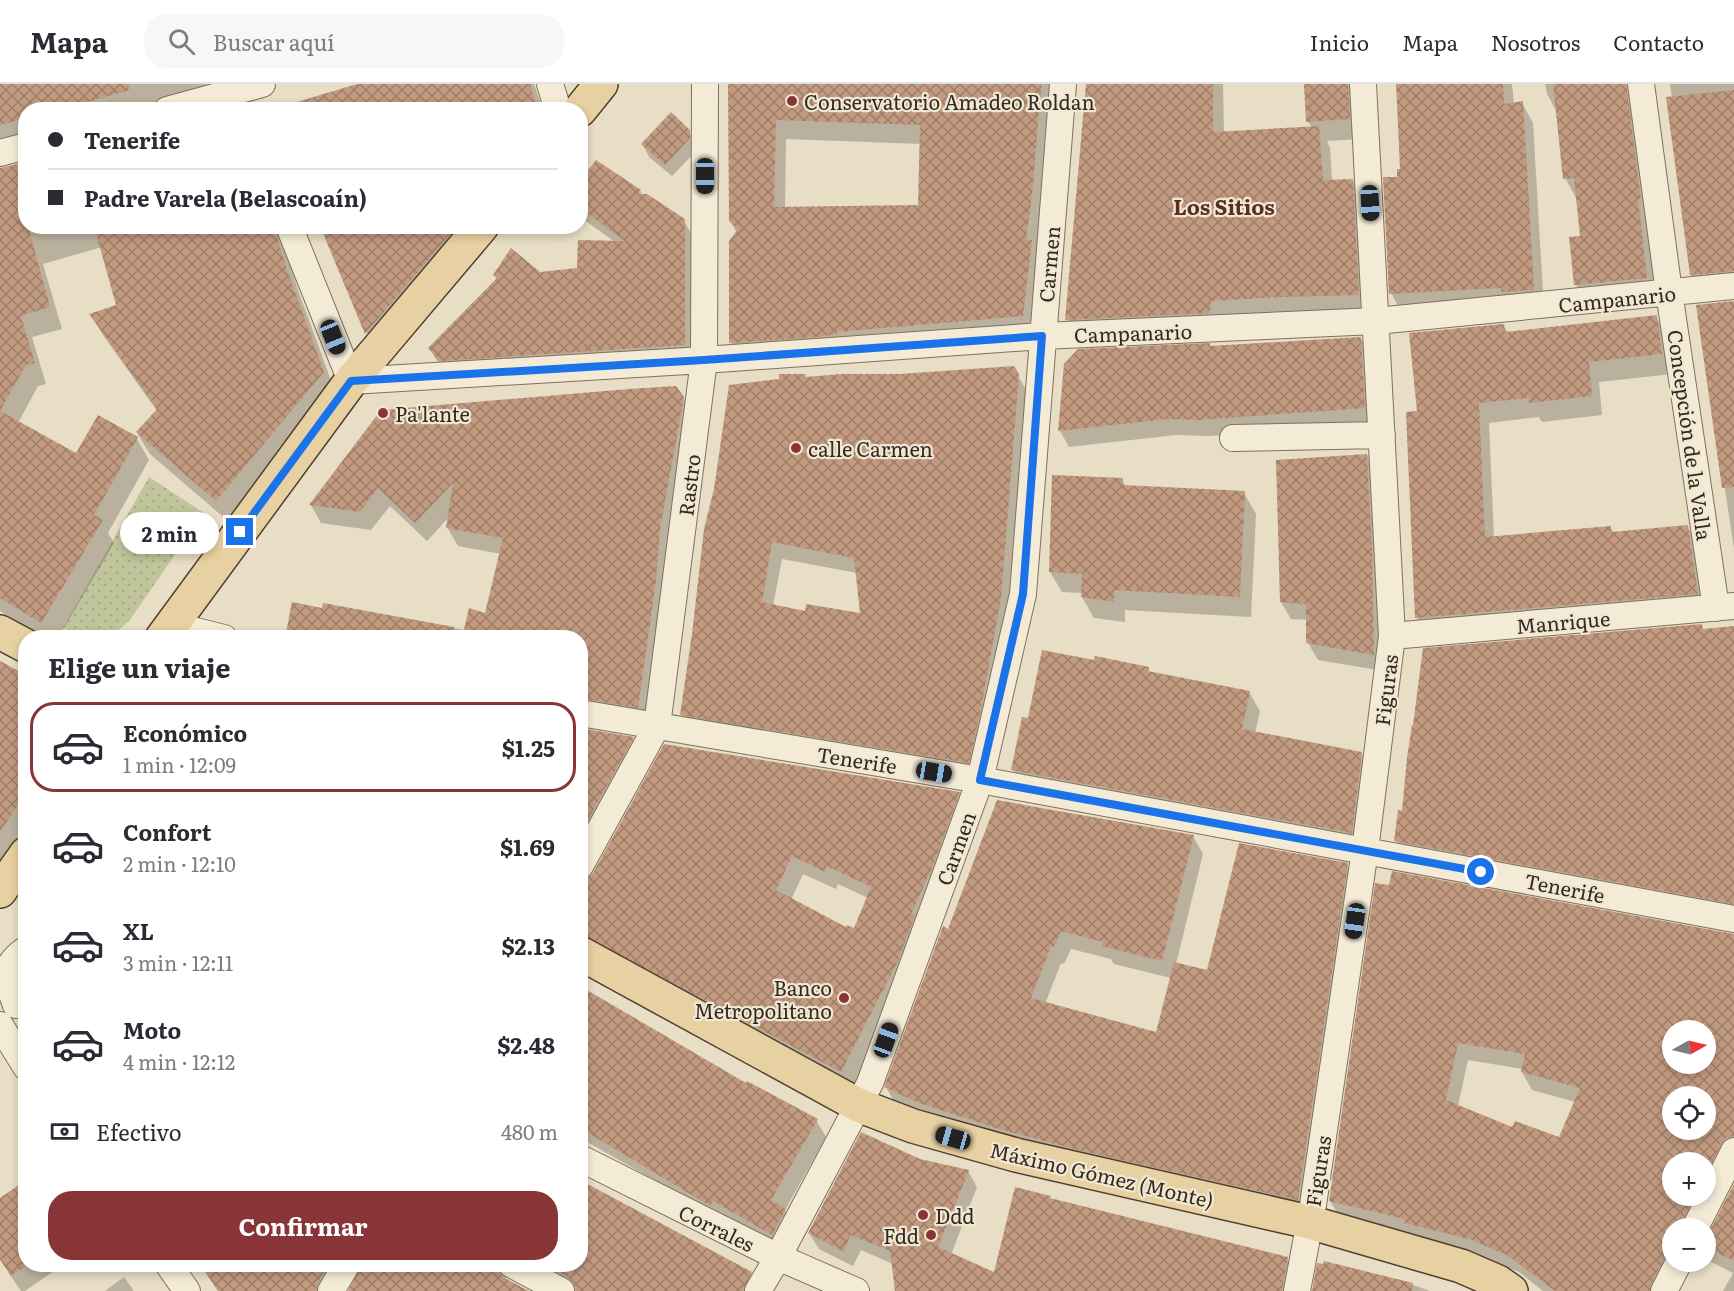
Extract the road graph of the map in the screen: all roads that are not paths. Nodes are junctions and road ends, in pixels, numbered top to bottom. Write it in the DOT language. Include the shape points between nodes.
graph roads {
  1 [pos="262,84"];
  2 [pos="550,84"];
  3 [pos="601,84"];
  4 [pos="705,84"];
  5 [pos="1063,84"];
  6 [pos="1363,84"];
  7 [pos="1641,84"];
  8 [pos="237,95"];
  9 [pos="204,102"];
  10 [pos="556,102"];
  11 [pos="586,102"];
  12 [pos="18,148"];
  13 [pos="0,153"];
  14 [pos="292,234"];
  15 [pos="475,234"];
  16 [pos="1734,286"];
  17 [pos="1669,292"];
  18 [pos="1376,321"];
  19 [pos="1042,336"];
  20 [pos="704,360"];
  21 [pos="351,381"];
  22 [pos="1382,435"];
  23 [pos="1233,438"];
  24 [pos="1725,607"];
  25 [pos="167,630"];
  26 [pos="0,632"];
  27 [pos="1392,636"];
  28 [pos="18,642"];
  29 [pos="588,714"];
  30 [pos="657,726"];
  31 [pos="980,780"];
  32 [pos="1365,850"];
  33 [pos="588,851"];
  34 [pos="18,865"];
  35 [pos="0,891"];
  36 [pos="1734,919"];
  37 [pos="17,951"];
  38 [pos="588,957"];
  39 [pos="14,1006"];
  40 [pos="0,1025"];
  41 [pos="0,1047"];
  42 [pos="16,1063"];
  43 [pos="858,1105"];
  44 [pos="1734,1151"];
  45 [pos="588,1162"];
  46 [pos="1700,1218"];
  47 [pos="1309,1222"];
  48 [pos="778,1257"];
  49 [pos="174,1272"];
  50 [pos="342,1272"];
  51 [pos="526,1272"];
  52 [pos="1673,1272"];
  53 [pos="187,1291"];
  54 [pos="331,1291"];
  55 [pos="561,1291"];
  56 [pos="758,1291"];
  57 [pos="856,1291"];
  58 [pos="1297,1291"];
  59 [pos="1511,1291"];
  60 [pos="1664,1291"];
  1 -- 8 [label="street"];
  2 -- 10 [label="street"];
  3 -- 11 [label="main road"];
  4 -- 20 [label="street, Rastro"];
  5 -- 19 [label="street, Carmen"];
  6 -- 18 [label="street, Figuras"];
  7 -- 17 [label="street, Concepción de la Valla"];
  8 -- 9 [label="street"];
  12 -- 13 [label="street"];
  14 -- 21 [label="street"];
  15 -- 21 [label="main road"];
  16 -- 17 [label="street, Campanario"];
  17 -- 18 [label="street, Campanario"];
  17 -- 24 [label="street, Concepción de la Valla"];
  18 -- 19 [label="street, Campanario"];
  18 -- 22 [label="street, Figuras"];
  19 -- 20 [label="street, Campanario"];
  19 -- 31 [label="street, Carmen" via="1023,594"];
  20 -- 21 [label="street, Campanario"];
  20 -- 30 [label="street, Rastro"];
  21 -- 25 [label="main road"];
  22 -- 23 [label="street"];
  22 -- 27 [label="street, Figuras"];
  24 -- 27 [label="street, Manrique"];
  26 -- 28 [label="main road"];
  27 -- 32 [label="street, Figuras"];
  29 -- 30 [label="street, Tenerife"];
  30 -- 31 [label="street, Tenerife"];
  30 -- 33 [label="street, Rastro"];
  31 -- 32 [label="street, Tenerife"];
  31 -- 43 [label="street, Carmen" via="870,1083"];
  32 -- 36 [label="street, Tenerife"];
  32 -- 47 [label="street, Figuras"];
  34 -- 35 [label="main road"];
  37 -- 39 [label="street" via="7,971"];
  38 -- 43 [label="main road, Máximo Gómez (Monte)"];
  40 -- 42 [label="street"];
  41 -- 42 [label="street"];
  43 -- 47 [label="main road, Máximo Gómez (Monte)" via="913,1126 1016,1155"];
  43 -- 48 [label="street, Carmen"];
  44 -- 46 [label="street"];
  45 -- 48 [label="street, Corrales"];
  47 -- 58 [label="street, Figuras"];
  47 -- 59 [label="main road, Máximo Gómez (Monte)" via="1461,1266"];
  48 -- 56 [label="street, Carmen"];
  48 -- 57 [label="street, Corrales"];
  49 -- 53 [label="street"];
  50 -- 54 [label="street"];
  51 -- 55 [label="street"];
  52 -- 60 [label="street"];
}
